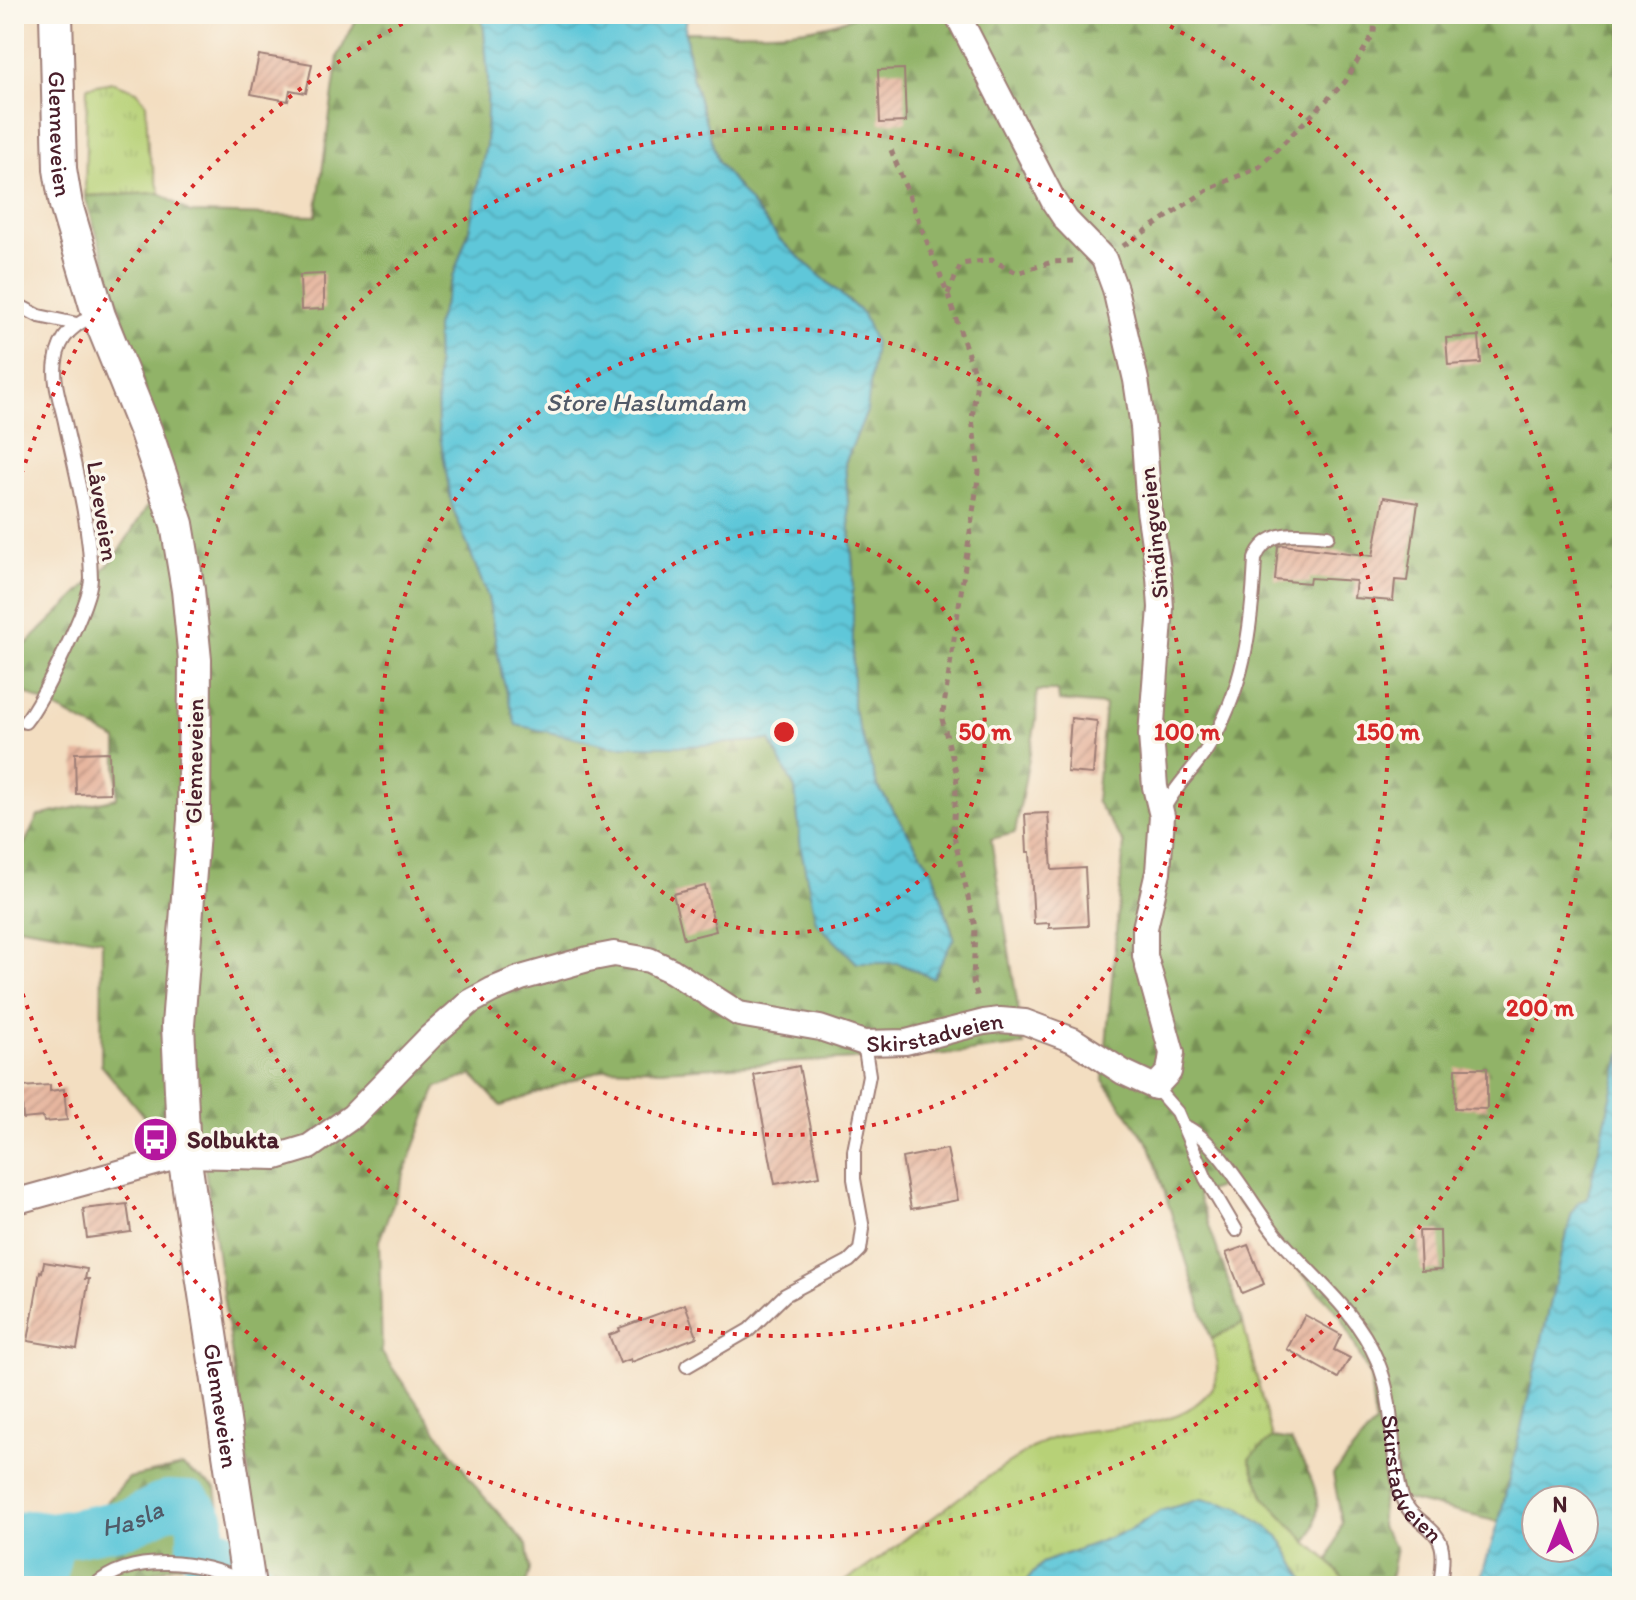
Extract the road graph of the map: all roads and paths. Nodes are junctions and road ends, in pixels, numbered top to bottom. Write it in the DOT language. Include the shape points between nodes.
graph roads {
  1 [pos="56,14"];
  2 [pos="957,14"];
  3 [pos="1375,14"];
  4 [pos="891,150"];
  5 [pos="1104,259"];
  6 [pos="948,295"];
  7 [pos="14,303"];
  8 [pos="88,320"];
  9 [pos="1328,536"];
  10 [pos="25,722"];
  11 [pos="1162,816"];
  12 [pos="984,1022"];
  13 [pos="864,1043"];
  14 [pos="1155,1087"];
  15 [pos="1184,1126"];
  16 [pos="184,1155"];
  17 [pos="14,1202"];
  18 [pos="1236,1230"];
  19 [pos="687,1366"];
  20 [pos="94,1586"];
  21 [pos="249,1586"];
  22 [pos="1440,1586"];
  1 -- 8 [label="main road, Glenneveien" via="60,169"];
  2 -- 5 [label="street, Sindingveien" via="1054,202"];
  3 -- 5 [label="path" via="1374,33 1345,82 1259,167 1209,189"];
  4 -- 6 [label="path"];
  5 -- 6 [label="path" via="1052,262 1017,273 992,260 961,264"];
  5 -- 11 [label="street, Sindingveien" via="1123,314 1136,380 1159,577 1151,735"];
  6 -- 12 [label="path" via="977,381 972,419 979,472 942,719 957,775 953,832 975,927 973,982"];
  7 -- 8 [label="lane" via="39,316"];
  8 -- 10 [label="lane, Låveveien" via="65,337 55,381 78,482 89,597 49,685"];
  8 -- 16 [label="main road, Glenneveien" via="146,432 177,524 188,590 195,660 194,820 178,1025"];
  9 -- 11 [label="lane" via="1285,534 1258,550 1240,677 1217,733"];
  11 -- 14 [label="street, Sindingveien" via="1145,956 1172,1053 1169,1072"];
  12 -- 13 [label="street, Skirstadveien" via="921,1040"];
  12 -- 14 [label="street, Skirstadveien" via="1018,1020 1048,1030"];
  13 -- 16 [label="street, Skirstadveien" via="820,1028 739,1014 649,960 600,956 521,978 470,1002 353,1116 309,1147 276,1157"];
  13 -- 19 [label="lane" via="869,1075 854,1151 863,1229 860,1250 785,1295 749,1330"];
  14 -- 15 [label="lane, Skirstadveien"];
  15 -- 18 [label="lane" via="1206,1179"];
  15 -- 22 [label="lane, Skirstadveien" via="1204,1140 1276,1235 1357,1323 1377,1358 1403,1500 1437,1535 1442,1549"];
  16 -- 17 [label="street, Skirstadveien"];
  16 -- 21 [label="main road, Glenneveien"];
  20 -- 21 [label="lane" via="144,1564 215,1569"];
}
